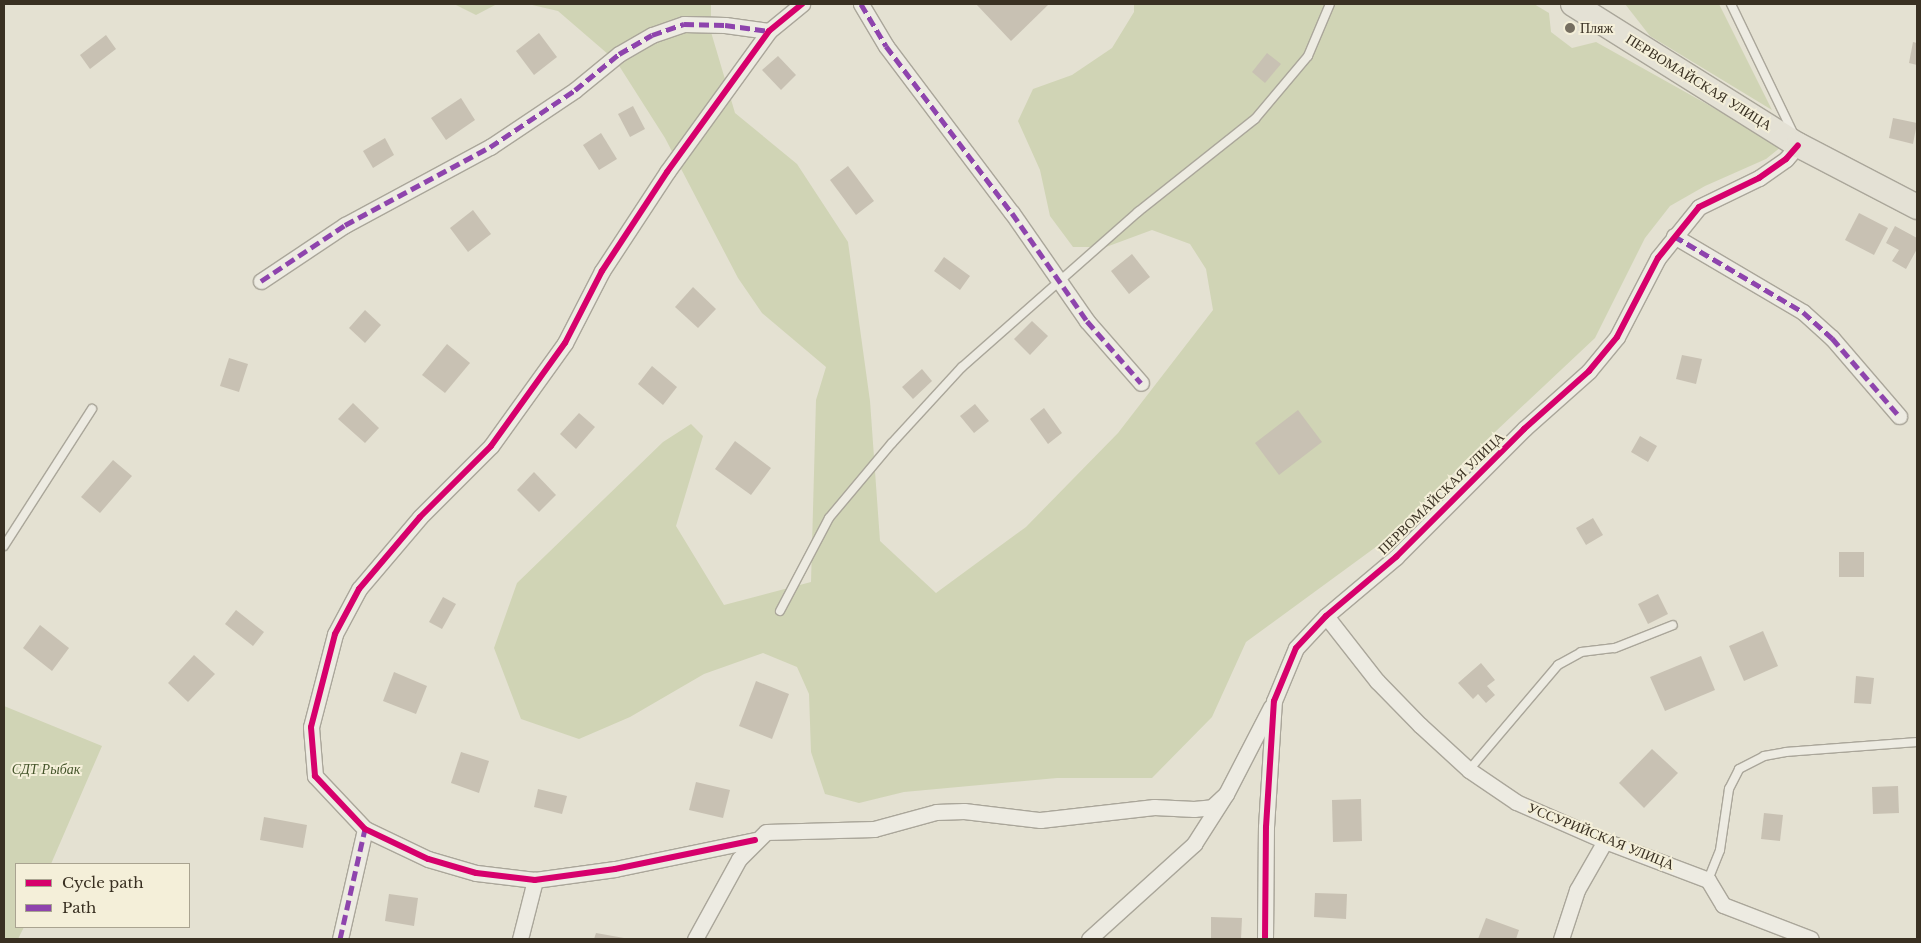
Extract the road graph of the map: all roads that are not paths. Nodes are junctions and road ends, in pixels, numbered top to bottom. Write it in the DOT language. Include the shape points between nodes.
graph roads {
  1 [pos="802,4"];
  2 [pos="861,4"];
  3 [pos="1330,4"];
  4 [pos="1573,4"];
  5 [pos="1731,4"];
  6 [pos="769,31"];
  7 [pos="1798,145"];
  8 [pos="1917,207"];
  9 [pos="1674,236"];
  10 [pos="1062,280"];
  11 [pos="261,281"];
  12 [pos="1141,383"];
  13 [pos="92,409"];
  14 [pos="1899,416"];
  15 [pos="4,546"];
  16 [pos="780,611"];
  17 [pos="1326,616"];
  18 [pos="1673,624"];
  19 [pos="1274,701"];
  20 [pos="1917,742"];
  21 [pos="1468,770"];
  22 [pos="1226,794"];
  23 [pos="365,829"];
  24 [pos="755,840"];
  25 [pos="1606,841"];
  26 [pos="535,880"];
  27 [pos="1708,880"];
  28 [pos="340,939"];
  29 [pos="520,939"];
  30 [pos="695,939"];
  31 [pos="1089,939"];
  32 [pos="1265,939"];
  33 [pos="1561,939"];
  34 [pos="1811,939"];
  1 -- 6 [label="street"];
  2 -- 10 [label="street" via="886,46"];
  3 -- 10 [label="lane" via="1308,56 1255,119 1138,212"];
  4 -- 7 [label="main road, ПЕРВОМАЙСКАЯ УЛИЦА"];
  5 -- 7 [label="lane"];
  6 -- 11 [label="street" via="725,24 684,24 652,35 619,54 575,90 490,146 345,225"];
  6 -- 23 [label="street" via="662,181 602,272 565,343 492,446 420,517 359,589 335,634 310,727 311,752 315,776"];
  7 -- 8 [label="main road, ПЕРВОМАЙСКАЯ УЛИЦА"];
  7 -- 9 [label="street, ПЕРВОМАЙСКАЯ УЛИЦА" via="1786,159 1759,178 1699,207"];
  9 -- 14 [label="street" via="1803,312 1832,338"];
  9 -- 17 [label="street, ПЕРВОМАЙСКАЯ УЛИЦА" via="1658,258 1617,337 1589,371 1524,429 1396,557"];
  10 -- 12 [label="street" via="1087,320"];
  10 -- 16 [label="lane" via="962,367 892,444 829,518"];
  13 -- 15 [label="lane"];
  17 -- 19 [label="street, ПЕРВОМАЙСКАЯ УЛИЦА" via="1296,648"];
  17 -- 21 [label="street, УССУРИЙСКАЯ УЛИЦА" via="1377,681"];
  18 -- 21 [label="lane" via="1615,648 1581,652 1558,665"];
  19 -- 22 [label="street, ПЕРВОМАЙСКАЯ УЛИЦА"];
  19 -- 32 [label="street, ПЕРВОМАЙСКАЯ УЛИЦА" via="1266,827"];
  20 -- 27 [label="lane" via="1786,752 1764,756 1739,769 1728,789 1720,850"];
  21 -- 25 [label="street, УССУРИЙСКАЯ УЛИЦА" via="1516,802"];
  22 -- 24 [label="street" via="1212,807 1194,810 1154,808 1040,820 964,810 936,812 874,829 766,832"];
  22 -- 31 [label="street, ПЕРВОМАЙСКАЯ УЛИЦА" via="1194,844"];
  23 -- 26 [label="street" via="428,859 476,873"];
  23 -- 28 [label="street"];
  24 -- 26 [label="street" via="615,869"];
  24 -- 30 [label="street" via="724,882"];
  25 -- 27 [label="street, УССУРИЙСКАЯ УЛИЦА"];
  25 -- 33 [label="street" via="1577,890"];
  26 -- 29 [label="street"];
  27 -- 34 [label="street" via="1723,905"];
}
